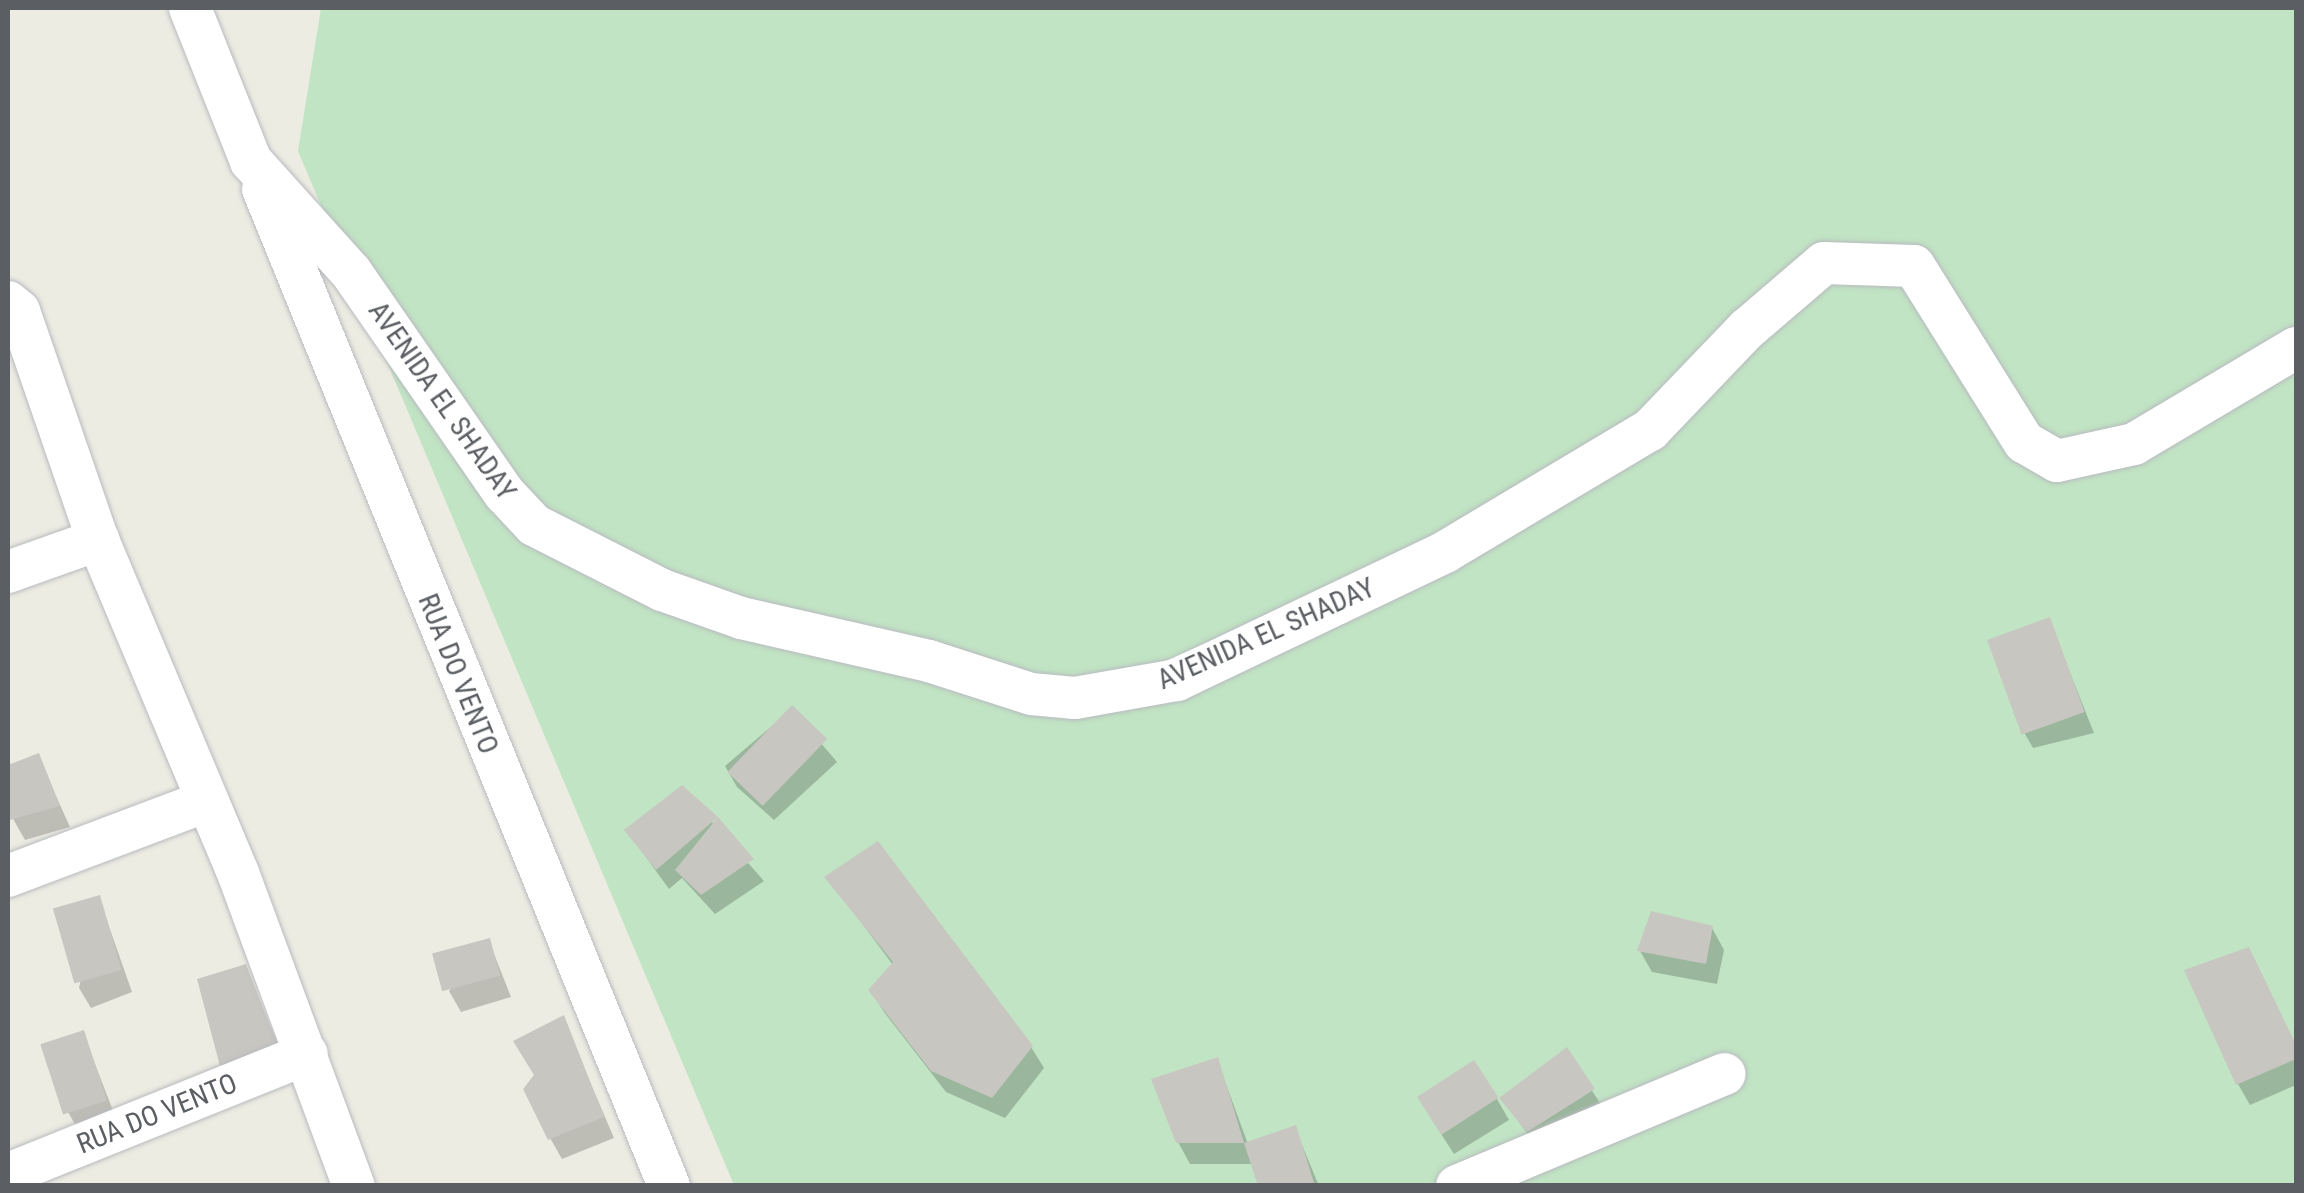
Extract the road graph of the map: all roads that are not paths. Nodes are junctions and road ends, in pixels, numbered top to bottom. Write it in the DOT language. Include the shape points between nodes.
graph roads {
  1 [pos="190,8"];
  2 [pos="251,161"];
  3 [pos="8,302"];
  4 [pos="2296,348"];
  5 [pos="98,540"];
  6 [pos="8,572"];
  7 [pos="207,801"];
  8 [pos="8,876"];
  9 [pos="308,1054"];
  10 [pos="1726,1074"];
  11 [pos="8,1174"];
  12 [pos="354,1186"];
  13 [pos="669,1186"];
  14 [pos="1457,1186"];
  1 -- 2 [label="street, AVENIDA EL SHADAY"];
  2 -- 4 [label="street, AVENIDA EL SHADAY" via="351,272 534,526 647,584 741,618 929,661 1031,694 1075,698 1177,680 1522,509 1650,430 1747,329 1824,262 1914,266 2024,442 2057,461 2134,444"];
  2 -- 13 [label="street, RUA DO VENTO"];
  3 -- 5 [label="street" via="19,312"];
  5 -- 6 [label="street"];
  5 -- 7 [label="street"];
  7 -- 8 [label="street"];
  7 -- 9 [label="street"];
  9 -- 11 [label="street, RUA DO VENTO"];
  9 -- 12 [label="street"];
  10 -- 14 [label="street"];
}
